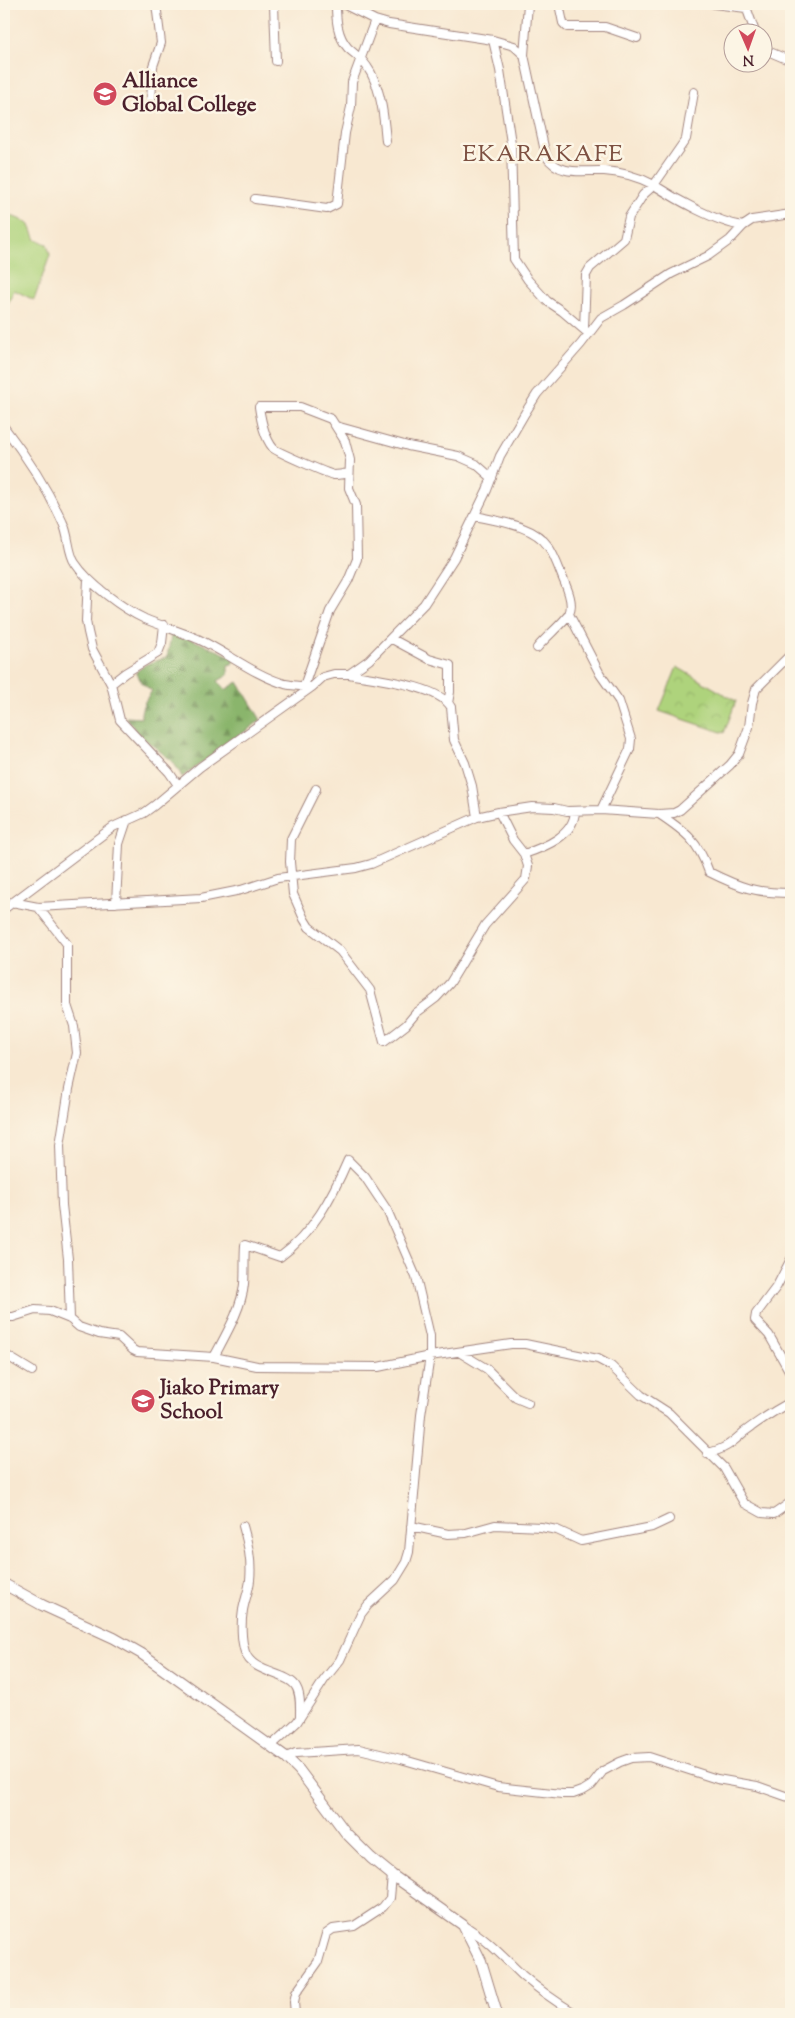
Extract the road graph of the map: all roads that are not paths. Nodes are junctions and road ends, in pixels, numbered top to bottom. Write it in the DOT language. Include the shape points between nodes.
graph roads {
  1 [pos="156,4"];
  2 [pos="274,4"];
  3 [pos="336,4"];
  4 [pos="343,4"];
  5 [pos="528,4"];
  6 [pos="559,4"];
  7 [pos="714,4"];
  8 [pos="745,6"];
  9 [pos="375,20"];
  10 [pos="751,22"];
  11 [pos="637,38"];
  12 [pos="493,40"];
  13 [pos="772,53"];
  14 [pos="524,55"];
  15 [pos="362,58"];
  16 [pos="276,61"];
  17 [pos="791,61"];
  18 [pos="694,92"];
  19 [pos="151,101"];
  20 [pos="386,142"];
  21 [pos="654,185"];
  22 [pos="255,199"];
  23 [pos="791,214"];
  24 [pos="742,226"];
  25 [pos="586,332"];
  26 [pos="336,426"];
  27 [pos="4,427"];
  28 [pos="349,473"];
  29 [pos="492,478"];
  30 [pos="475,516"];
  31 [pos="88,579"];
  32 [pos="568,614"];
  33 [pos="164,625"];
  34 [pos="392,639"];
  35 [pos="537,648"];
  36 [pos="791,654"];
  37 [pos="349,674"];
  38 [pos="110,684"];
  39 [pos="308,687"];
  40 [pos="448,703"];
  41 [pos="178,785"];
  42 [pos="316,790"];
  43 [pos="601,810"];
  44 [pos="575,811"];
  45 [pos="499,812"];
  46 [pos="659,814"];
  47 [pos="477,817"];
  48 [pos="127,820"];
  49 [pos="524,854"];
  50 [pos="290,877"];
  51 [pos="791,893"];
  52 [pos="12,902"];
  53 [pos="116,903"];
  54 [pos="38,907"];
  55 [pos="4,909"];
  56 [pos="791,1259"];
  57 [pos="4,1317"];
  58 [pos="70,1320"];
  59 [pos="459,1352"];
  60 [pos="4,1354"];
  61 [pos="430,1356"];
  62 [pos="214,1357"];
  63 [pos="32,1371"];
  64 [pos="791,1374"];
  65 [pos="791,1402"];
  66 [pos="528,1403"];
  67 [pos="707,1453"];
  68 [pos="791,1502"];
  69 [pos="670,1519"];
  70 [pos="243,1526"];
  71 [pos="411,1526"];
  72 [pos="4,1584"];
  73 [pos="300,1716"];
  74 [pos="272,1745"];
  75 [pos="286,1757"];
  76 [pos="791,1798"];
  77 [pos="392,1875"];
  78 [pos="463,1924"];
  79 [pos="295,2014"];
  80 [pos="497,2014"];
  81 [pos="576,2014"];
  1 -- 19 [label="street" via="161,43 153,66"];
  2 -- 16 [label="street"];
  3 -- 15 [label="street" via="340,34 347,46"];
  4 -- 9 [label="street"];
  5 -- 14 [label="street"];
  6 -- 11 [label="street" via="567,27 605,27"];
  7 -- 8 [label="street"];
  8 -- 10 [label="street"];
  9 -- 12 [label="street"];
  9 -- 15 [label="street"];
  12 -- 14 [label="street" via="514,46"];
  12 -- 25 [label="street" via="510,143 514,259 547,301"];
  13 -- 17 [label="street"];
  14 -- 21 [label="street" via="546,156 554,165 562,170 621,173"];
  15 -- 20 [label="street" via="378,90"];
  15 -- 22 [label="street" via="352,82 337,204 326,209"];
  18 -- 21 [label="street" via="686,139"];
  21 -- 24 [label="street" via="700,211"];
  21 -- 25 [label="street" via="643,195 629,217 624,239 586,275"];
  23 -- 24 [label="street" via="757,218"];
  24 -- 25 [label="street" via="730,240 708,256 671,274 601,318"];
  25 -- 29 [label="street" via="537,394 500,456"];
  26 -- 28 [label="street" via="348,450"];
  26 -- 28 [label="street" via="326,416 300,407 259,407 262,425 276,451 325,473"];
  26 -- 29 [label="street" via="462,458 476,464"];
  27 -- 31 [label="street" via="30,462 64,525 72,557"];
  28 -- 39 [label="street" via="349,488 356,505 357,559 328,616"];
  29 -- 30 [label="street"];
  30 -- 32 [label="street" via="511,523 547,543 570,596"];
  30 -- 34 [label="street" via="436,587"];
  31 -- 33 [label="street" via="142,618"];
  31 -- 38 [label="street" via="88,632 92,649"];
  32 -- 35 [label="street"];
  32 -- 43 [label="street" via="600,674 619,701 631,739 630,749"];
  33 -- 38 [label="street" via="158,653"];
  33 -- 39 [label="street" via="200,640 273,680"];
  34 -- 37 [label="street"];
  34 -- 40 [label="street" via="429,659 450,665"];
  36 -- 46 [label="street" via="756,689 744,744 734,760 687,806 674,813"];
  37 -- 39 [label="street" via="329,675"];
  37 -- 40 [label="street" via="392,680 428,691"];
  38 -- 41 [label="street" via="120,720"];
  39 -- 41 [label="street"];
  40 -- 47 [label="street" via="454,740 470,777"];
  41 -- 48 [label="street" via="150,809"];
  42 -- 50 [label="street" via="291,839"];
  43 -- 44 [label="street"];
  43 -- 46 [label="street"];
  44 -- 45 [label="street" via="538,807"];
  44 -- 49 [label="street" via="566,832 547,845"];
  45 -- 47 [label="street"];
  45 -- 49 [label="street"];
  46 -- 51 [label="street" via="696,843 709,872 755,891"];
  47 -- 50 [label="street" via="372,864"];
  48 -- 52 [label="street"];
  48 -- 53 [label="street" via="119,844"];
  49 -- 50 [label="street" via="528,866 526,879 485,925 450,983 384,1042 370,990 340,951 304,919 293,894"];
  50 -- 53 [label="street" via="228,894"];
  52 -- 54 [label="street"];
  52 -- 55 [label="street"];
  53 -- 54 [label="street"];
  54 -- 58 [label="street" via="67,944 67,1006 76,1036 77,1053 60,1164"];
  56 -- 64 [label="street" via="755,1320"];
  57 -- 58 [label="street" via="42,1309"];
  58 -- 62 [label="street" via="89,1331 119,1337 136,1352"];
  59 -- 61 [label="street"];
  59 -- 66 [label="street" via="487,1370 516,1398"];
  59 -- 67 [label="street" via="519,1344 598,1359 611,1366 641,1395 669,1413"];
  60 -- 63 [label="street"];
  61 -- 62 [label="street" via="385,1367 336,1368 257,1366"];
  61 -- 62 [label="street" via="430,1336 416,1278 383,1201 348,1160 311,1227 290,1250 280,1257 245,1245 241,1296"];
  61 -- 71 [label="street"];
  65 -- 67 [label="street" via="731,1445"];
  67 -- 68 [label="street" via="724,1468 741,1500 750,1508 774,1514"];
  69 -- 71 [label="street" via="652,1527 581,1541 541,1527 495,1525 448,1534"];
  70 -- 73 [label="street" via="250,1548 251,1578 243,1610 244,1651 248,1659 258,1666 294,1683 298,1691"];
  71 -- 73 [label="street" via="408,1558 402,1570 361,1614 340,1660"];
  72 -- 74 [label="street" via="142,1654"];
  73 -- 74 [label="street"];
  74 -- 75 [label="street"];
  75 -- 76 [label="street" via="296,1753 359,1749 498,1787 573,1794 584,1790 603,1771 620,1762 650,1757"];
  75 -- 77 [label="street" via="346,1832 370,1858"];
  77 -- 78 [label="street"];
  77 -- 79 [label="street" via="390,1898 383,1907 354,1926 333,1929 326,1934 318,1962 295,1997"];
  78 -- 80 [label="street" via="481,1961"];
  78 -- 81 [label="street" via="523,1975"];
}
